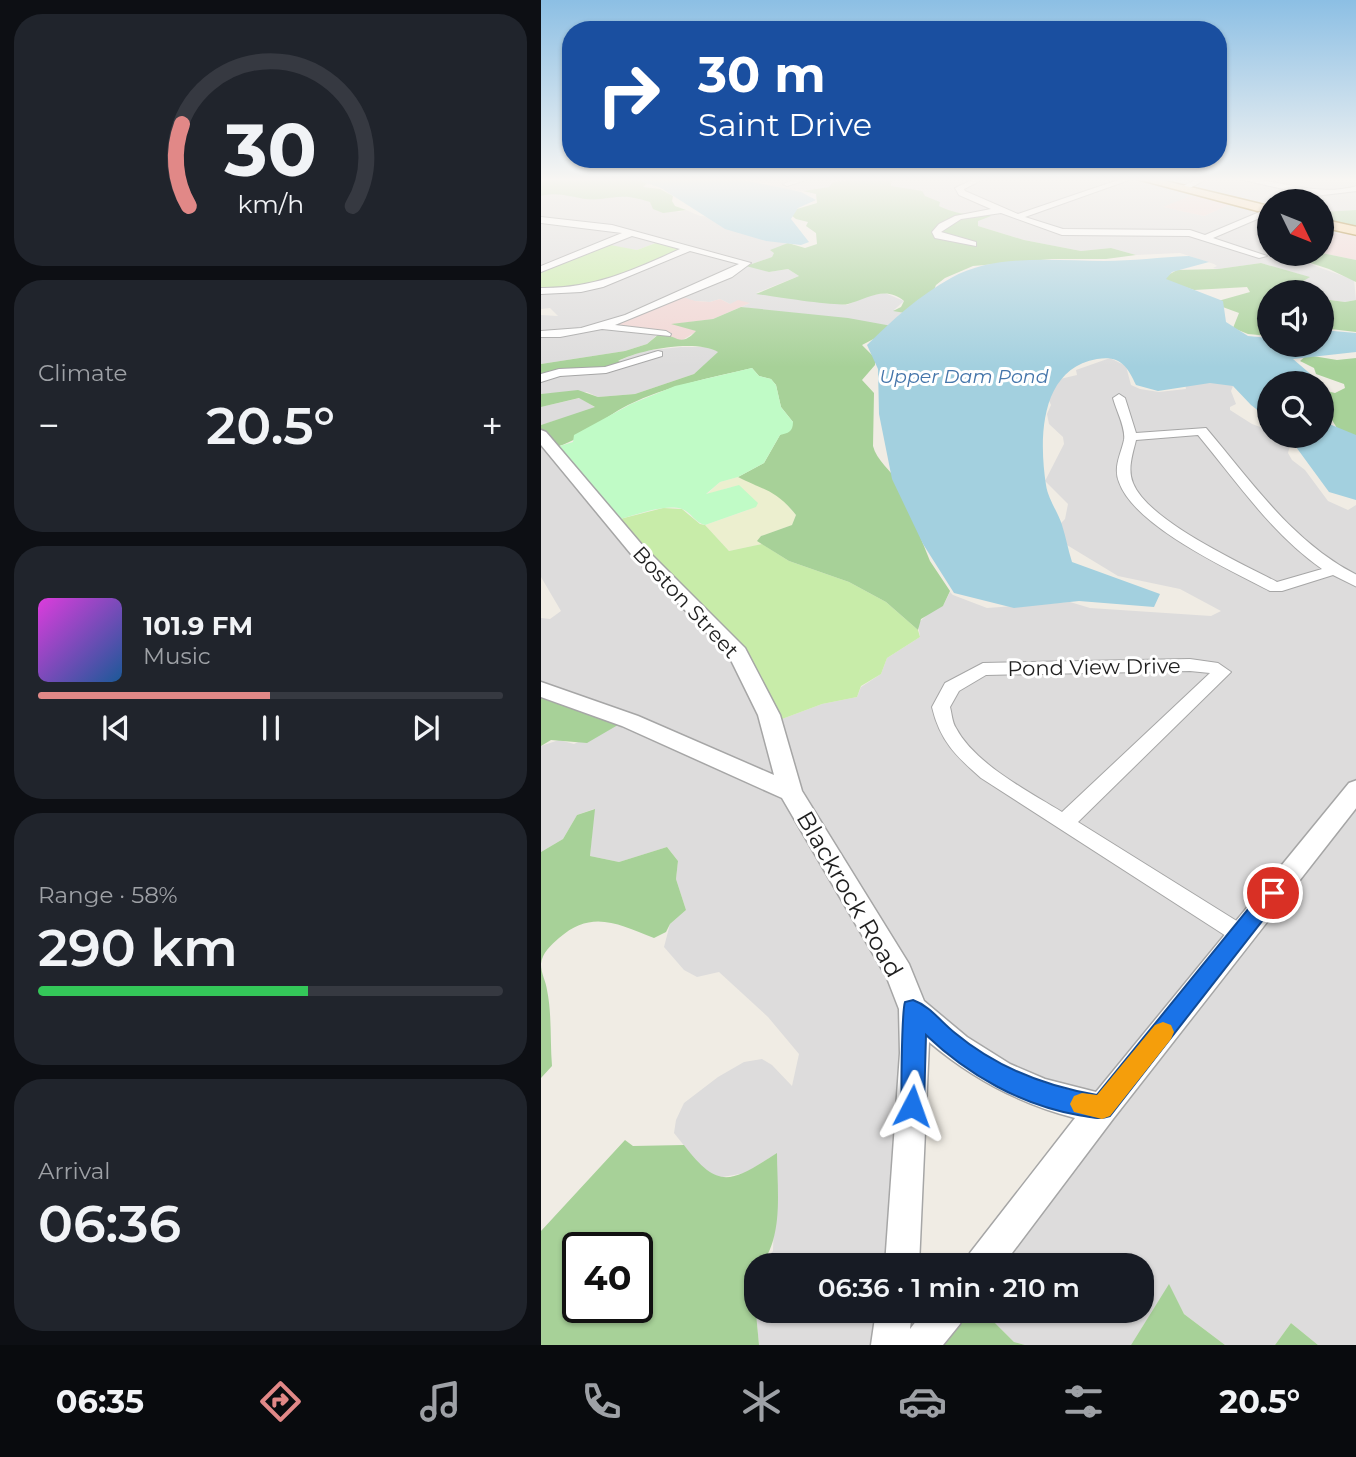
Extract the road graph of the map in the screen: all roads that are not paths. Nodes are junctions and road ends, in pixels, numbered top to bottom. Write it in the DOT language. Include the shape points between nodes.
graph roads {
  1 [pos="609,242"];
  2 [pos="665,242"];
  3 [pos="962,242"];
  4 [pos="1221,242"];
  5 [pos="973,244"];
  6 [pos="689,248"];
  7 [pos="1257,254"];
  8 [pos="541,269"];
  9 [pos="541,290"];
  10 [pos="595,326"];
  11 [pos="541,334"];
  12 [pos="666,334"];
  13 [pos="658,354"];
  14 [pos="541,378"];
  15 [pos="1119,398"];
  16 [pos="541,435"];
  17 [pos="1131,436"];
  18 [pos="1331,571"];
  19 [pos="1356,582"];
  20 [pos="541,689"];
  21 [pos="1356,789"];
  22 [pos="791,792"];
  23 [pos="1064,823"];
  24 [pos="1240,934"];
  25 [pos="913,1009"];
  26 [pos="1102,1108"];
  27 [pos="903,1253"];
  28 [pos="991,1253"];
  29 [pos="893,1323"];
  30 [pos="937,1323"];
  31 [pos="889,1345"];
  32 [pos="920,1345"];
  1 -- 8 [label="street"];
  2 -- 6 [label="street"];
  3 -- 5 [label="street"];
  4 -- 7 [label="street"];
  6 -- 9 [label="street" via="600,287 567,293"];
  6 -- 10 [label="street" via="746,263 647,311"];
  10 -- 11 [label="street" via="553,336"];
  10 -- 12 [label="street"];
  13 -- 14 [label="street" via="606,370"];
  15 -- 17 [label="street"];
  16 -- 22 [label="street, Boston Street" via="637,550 738,653 769,715"];
  17 -- 18 [label="street" via="1201,431 1274,523"];
  17 -- 18 [label="street" via="1124,482 1134,499 1163,523 1276,588"];
  18 -- 19 [label="street"];
  20 -- 22 [label="street, Blackrock Road" via="630,721"];
  21 -- 24 [label="street"];
  22 -- 25 [label="street, Blackrock Road" via="899,973"];
  23 -- 23 [label="street, Pond View Drive" via="965,755 945,728 940,708 944,692 960,677 983,669 1190,665 1222,672"];
  23 -- 24 [label="street, Pond View Drive"];
  24 -- 26 [label="street"];
  25 -- 26 [label="street" via="947,1041 1016,1085"];
  25 -- 27 [label="street, Blackrock Road" via="915,1053"];
  26 -- 28 [label="street"];
  29 -- 31 [label="street"];
  30 -- 32 [label="street"];
}
